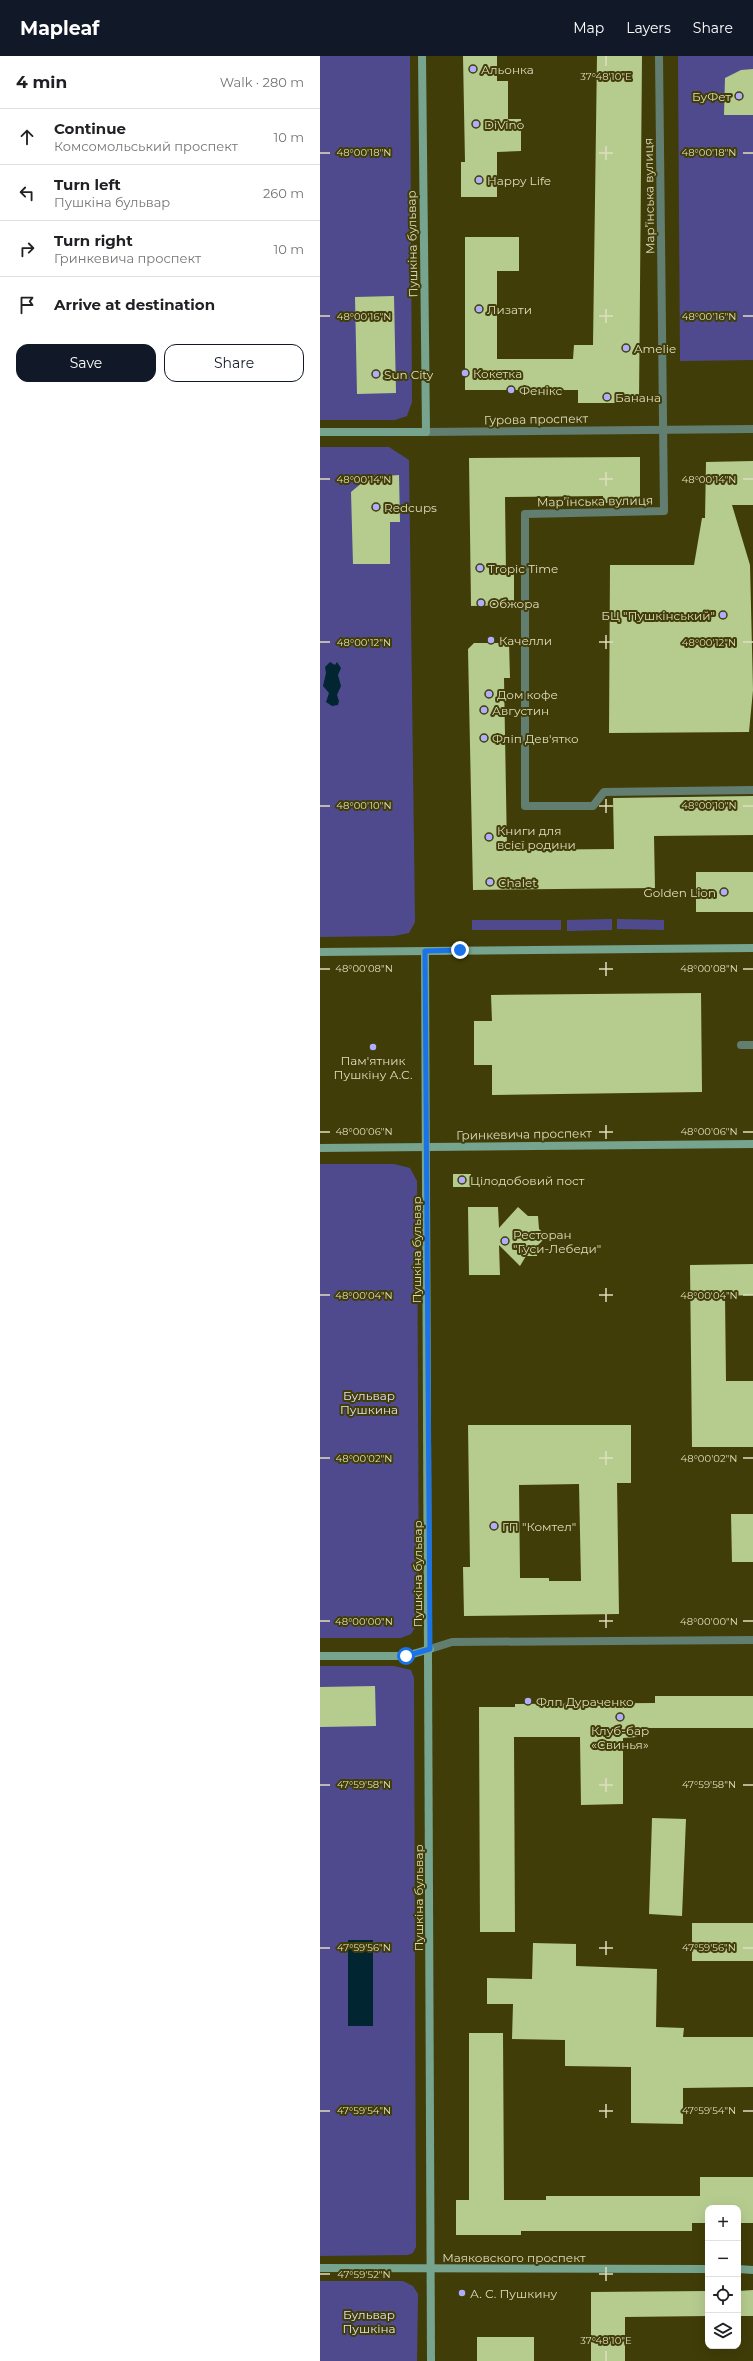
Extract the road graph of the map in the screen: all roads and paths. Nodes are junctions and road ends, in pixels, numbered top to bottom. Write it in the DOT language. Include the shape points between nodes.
graph roads {
  1 [pos="422,56"];
  2 [pos="659,56"];
  3 [pos="664,429"];
  4 [pos="753,429"];
  5 [pos="320,432"];
  6 [pos="426,432"];
  7 [pos="753,790"];
  8 [pos="753,948"];
  9 [pos="425,951"];
  10 [pos="320,952"];
  11 [pos="741,1045"];
  12 [pos="753,1045"];
  13 [pos="753,1144"];
  14 [pos="428,1147"];
  15 [pos="320,1148"];
  16 [pos="753,1640"];
  17 [pos="430,1649"];
  18 [pos="320,1656"];
  19 [pos="320,2268"];
  20 [pos="432,2269"];
  21 [pos="705,2269"];
  22 [pos="741,2270"];
  23 [pos="753,2270"];
  24 [pos="432,2361"];
  1 -- 6 [label="street, Пушкіна бульвар"];
  2 -- 3 [label="street, Мар’їнська вулиця"];
  3 -- 4 [label="street, Гурова проспект"];
  3 -- 6 [label="street, Гурова проспект"];
  3 -- 7 [label="street, Мар’їнська вулиця" via="664,511 525,514 525,806 593,806 604,792"];
  5 -- 6 [label="street, Гурова проспект"];
  8 -- 9 [label="street"];
  9 -- 10 [label="street"];
  9 -- 14 [label="street, Пушкіна бульвар"];
  11 -- 12 [label="street"];
  13 -- 14 [label="street, Гринкевича проспект"];
  14 -- 15 [label="street, Гринкевича проспект"];
  14 -- 17 [label="street, Пушкіна бульвар"];
  16 -- 17 [label="street" via="452,1642"];
  17 -- 18 [label="street" via="406,1656"];
  17 -- 20 [label="street, Пушкіна бульвар"];
  19 -- 20 [label="street, Маяковского проспект"];
  20 -- 21 [label="street, Маяковского проспект"];
  20 -- 24 [label="street, Пушкіна бульвар"];
  22 -- 23 [label="street"];
}
